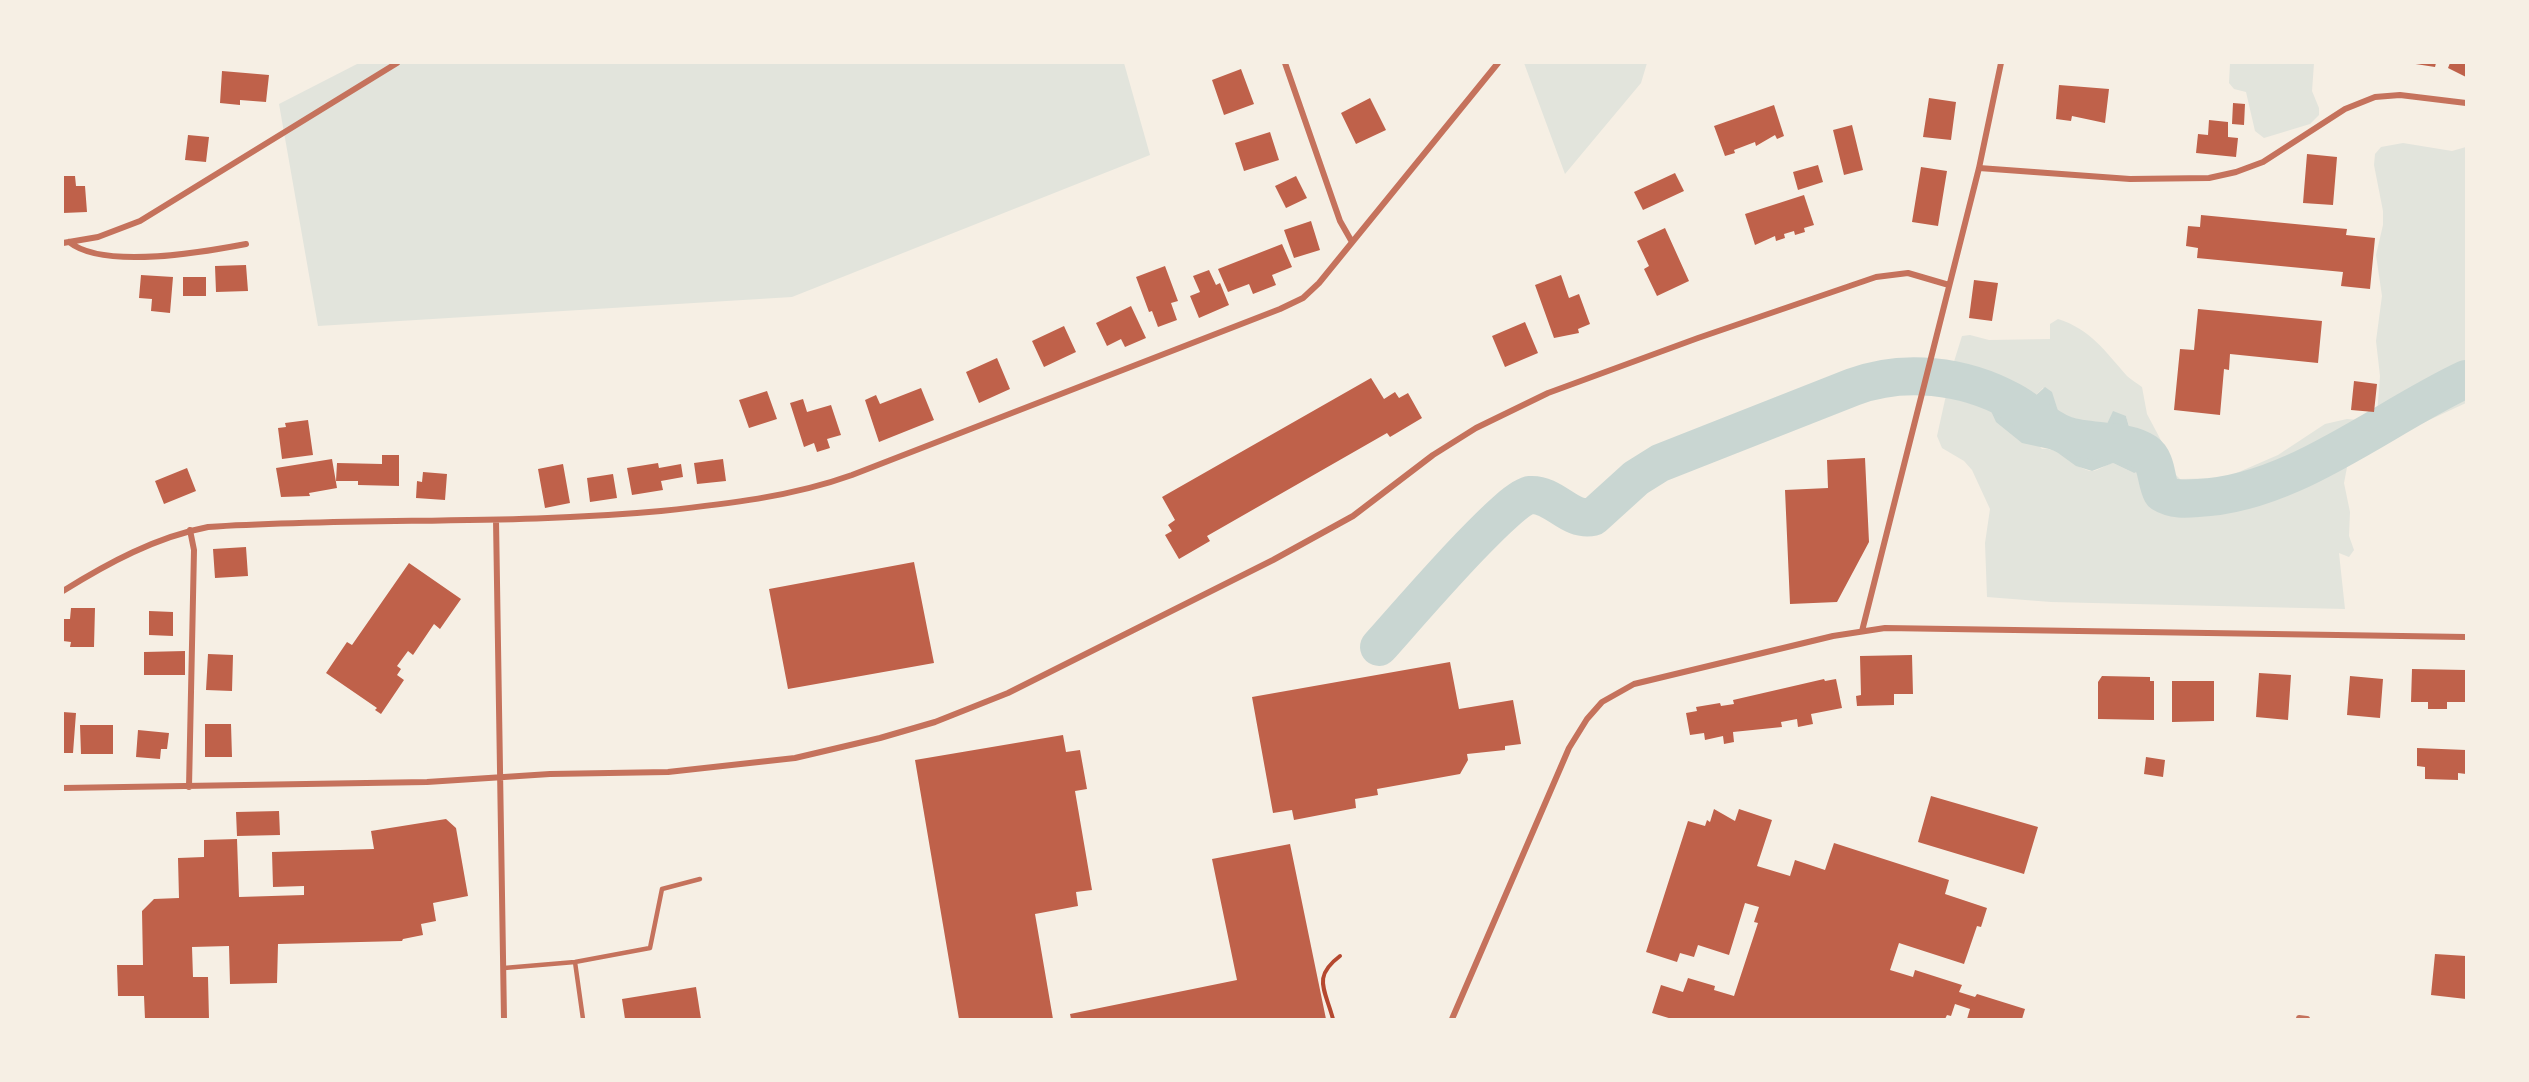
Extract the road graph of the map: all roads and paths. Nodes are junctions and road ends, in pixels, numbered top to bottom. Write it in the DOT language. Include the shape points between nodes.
graph roads {
  1 [pos="398,63"];
  2 [pos="1285,63"];
  3 [pos="1498,63"];
  4 [pos="2001,63"];
  5 [pos="2466,103"];
  6 [pos="1979,168"];
  7 [pos="1352,242"];
  8 [pos="66,243"];
  9 [pos="246,244"];
  10 [pos="1948,285"];
  11 [pos="496,520"];
  12 [pos="190,530"];
  13 [pos="63,591"];
  14 [pos="1862,631"];
  15 [pos="2466,637"];
  16 [pos="499,778"];
  17 [pos="189,787"];
  18 [pos="63,788"];
  19 [pos="700,879"];
  20 [pos="1340,956"];
  21 [pos="575,962"];
  22 [pos="504,968"];
  23 [pos="2298,1018"];
  24 [pos="504,1019"];
  25 [pos="583,1019"];
  26 [pos="1333,1019"];
  27 [pos="1452,1019"];
  28 [pos="2307,1019"];
  1 -- 8 [label="street" via="161,210 110,234"];
  2 -- 7 [label="street" via="1340,221"];
  3 -- 7 [label="street"];
  4 -- 6 [label="street"];
  5 -- 6 [label="street" via="2400,95 2375,97 2345,109 2263,162 2215,177 2130,179"];
  6 -- 10 [label="street"];
  7 -- 11 [label="street" via="1311,292 1280,309 836,481 782,495 696,507"];
  8 -- 9 [label="street" via="92,253 157,256"];
  10 -- 14 [label="street"];
  10 -- 16 [label="street" via="1908,273 1876,277 1548,393 1492,419 1449,445 1353,516 1300,546 1052,672 935,722 837,749 749,765"];
  11 -- 12 [label="street"];
  11 -- 16 [label="street"];
  12 -- 13 [label="street" via="125,556"];
  12 -- 17 [label="street" via="194,550"];
  14 -- 15 [label="street" via="1983,628"];
  14 -- 27 [label="street" via="1660,677 1625,687 1602,702 1569,748"];
  16 -- 17 [label="street"];
  16 -- 22 [label="street"];
  17 -- 18 [label="street"];
  19 -- 21 [label="lane" via="662,889 650,948"];
  20 -- 26 [label="path" via="1327,966 1323,976"];
  21 -- 22 [label="lane"];
  21 -- 25 [label="lane"];
  22 -- 24 [label="street"];
  23 -- 28 [label="street"];
}
